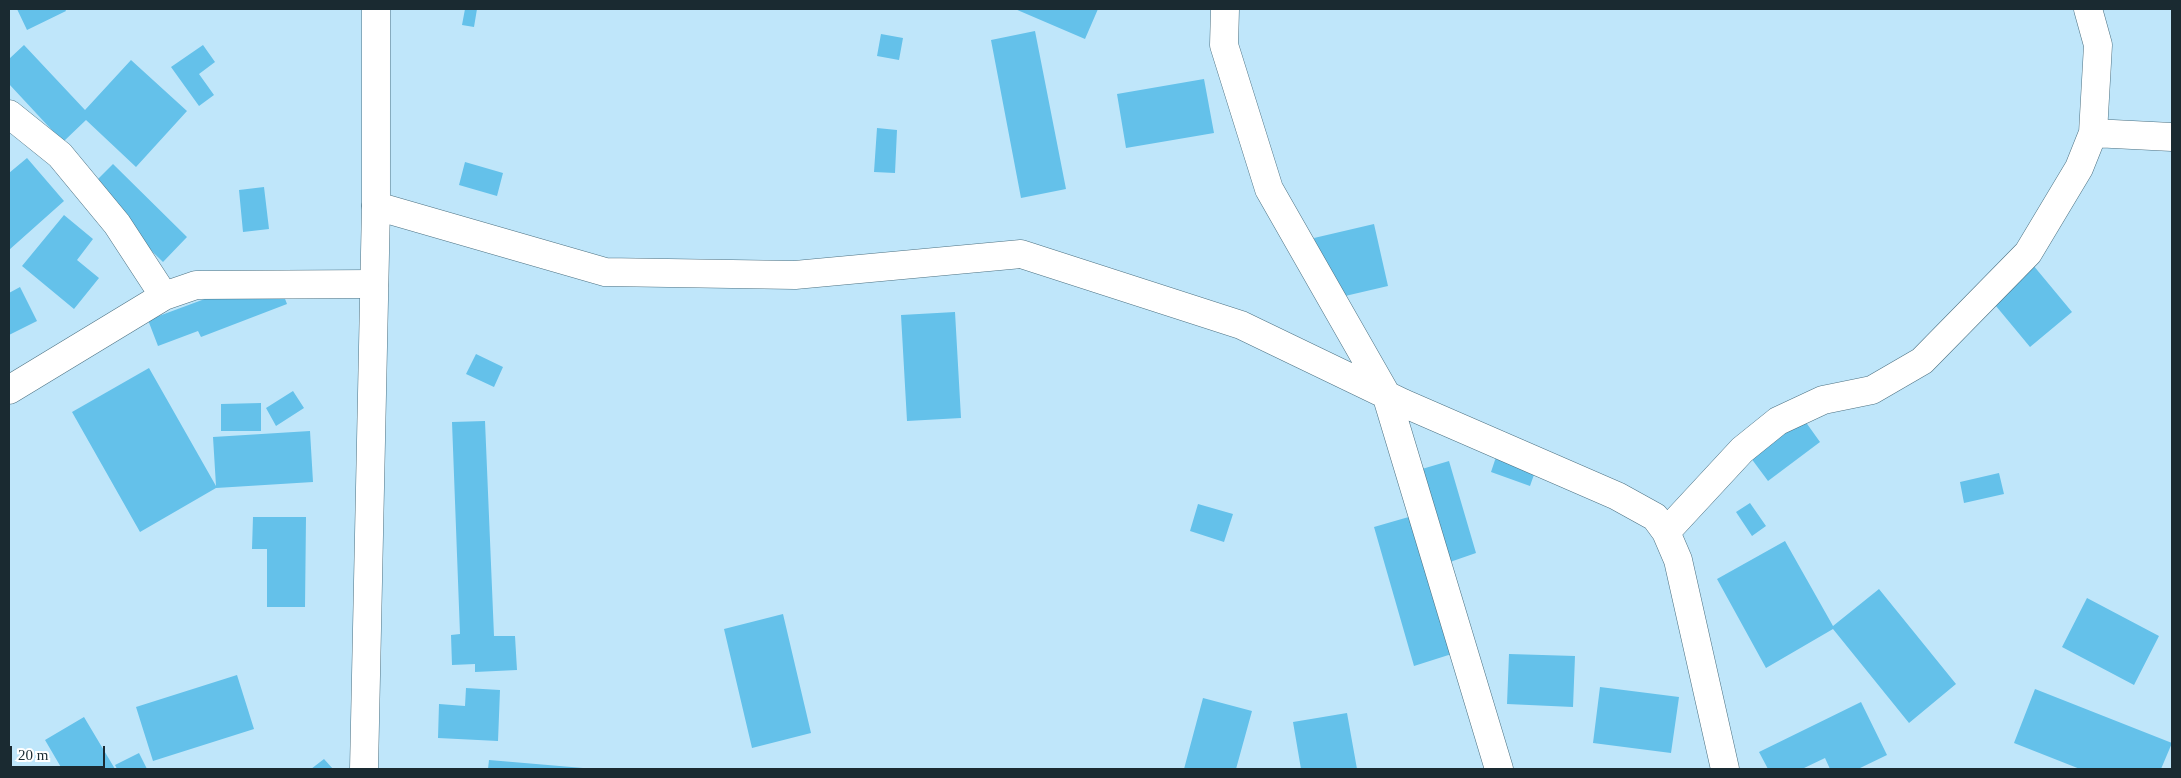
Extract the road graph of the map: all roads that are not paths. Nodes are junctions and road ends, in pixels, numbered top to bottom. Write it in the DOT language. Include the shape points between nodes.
graph roads {
  1 [pos="376,9"];
  2 [pos="1225,9"];
  3 [pos="2088,9"];
  4 [pos="9,114"];
  5 [pos="2093,133"];
  6 [pos="2172,137"];
  7 [pos="376,206"];
  8 [pos="374,284"];
  9 [pos="164,296"];
  10 [pos="9,390"];
  11 [pos="1386,394"];
  12 [pos="1666,532"];
  13 [pos="364,769"];
  14 [pos="1499,769"];
  15 [pos="1725,769"];
  1 -- 7 [label="street"];
  2 -- 11 [label="street" via="1224,45 1268,188"];
  3 -- 5 [label="street" via="2098,45"];
  4 -- 9 [label="street" via="60,155 117,224"];
  5 -- 6 [label="street"];
  5 -- 12 [label="street" via="2079,168 2028,253 1922,361 1872,390 1823,400 1778,421 1742,450"];
  7 -- 8 [label="street"];
  7 -- 11 [label="street" via="605,272 795,275 1021,254 1241,325"];
  8 -- 9 [label="street" via="196,285"];
  8 -- 13 [label="street"];
  9 -- 10 [label="street"];
  11 -- 12 [label="street" via="1617,496 1655,517"];
  11 -- 14 [label="street"];
  12 -- 15 [label="street" via="1678,560"];
}
